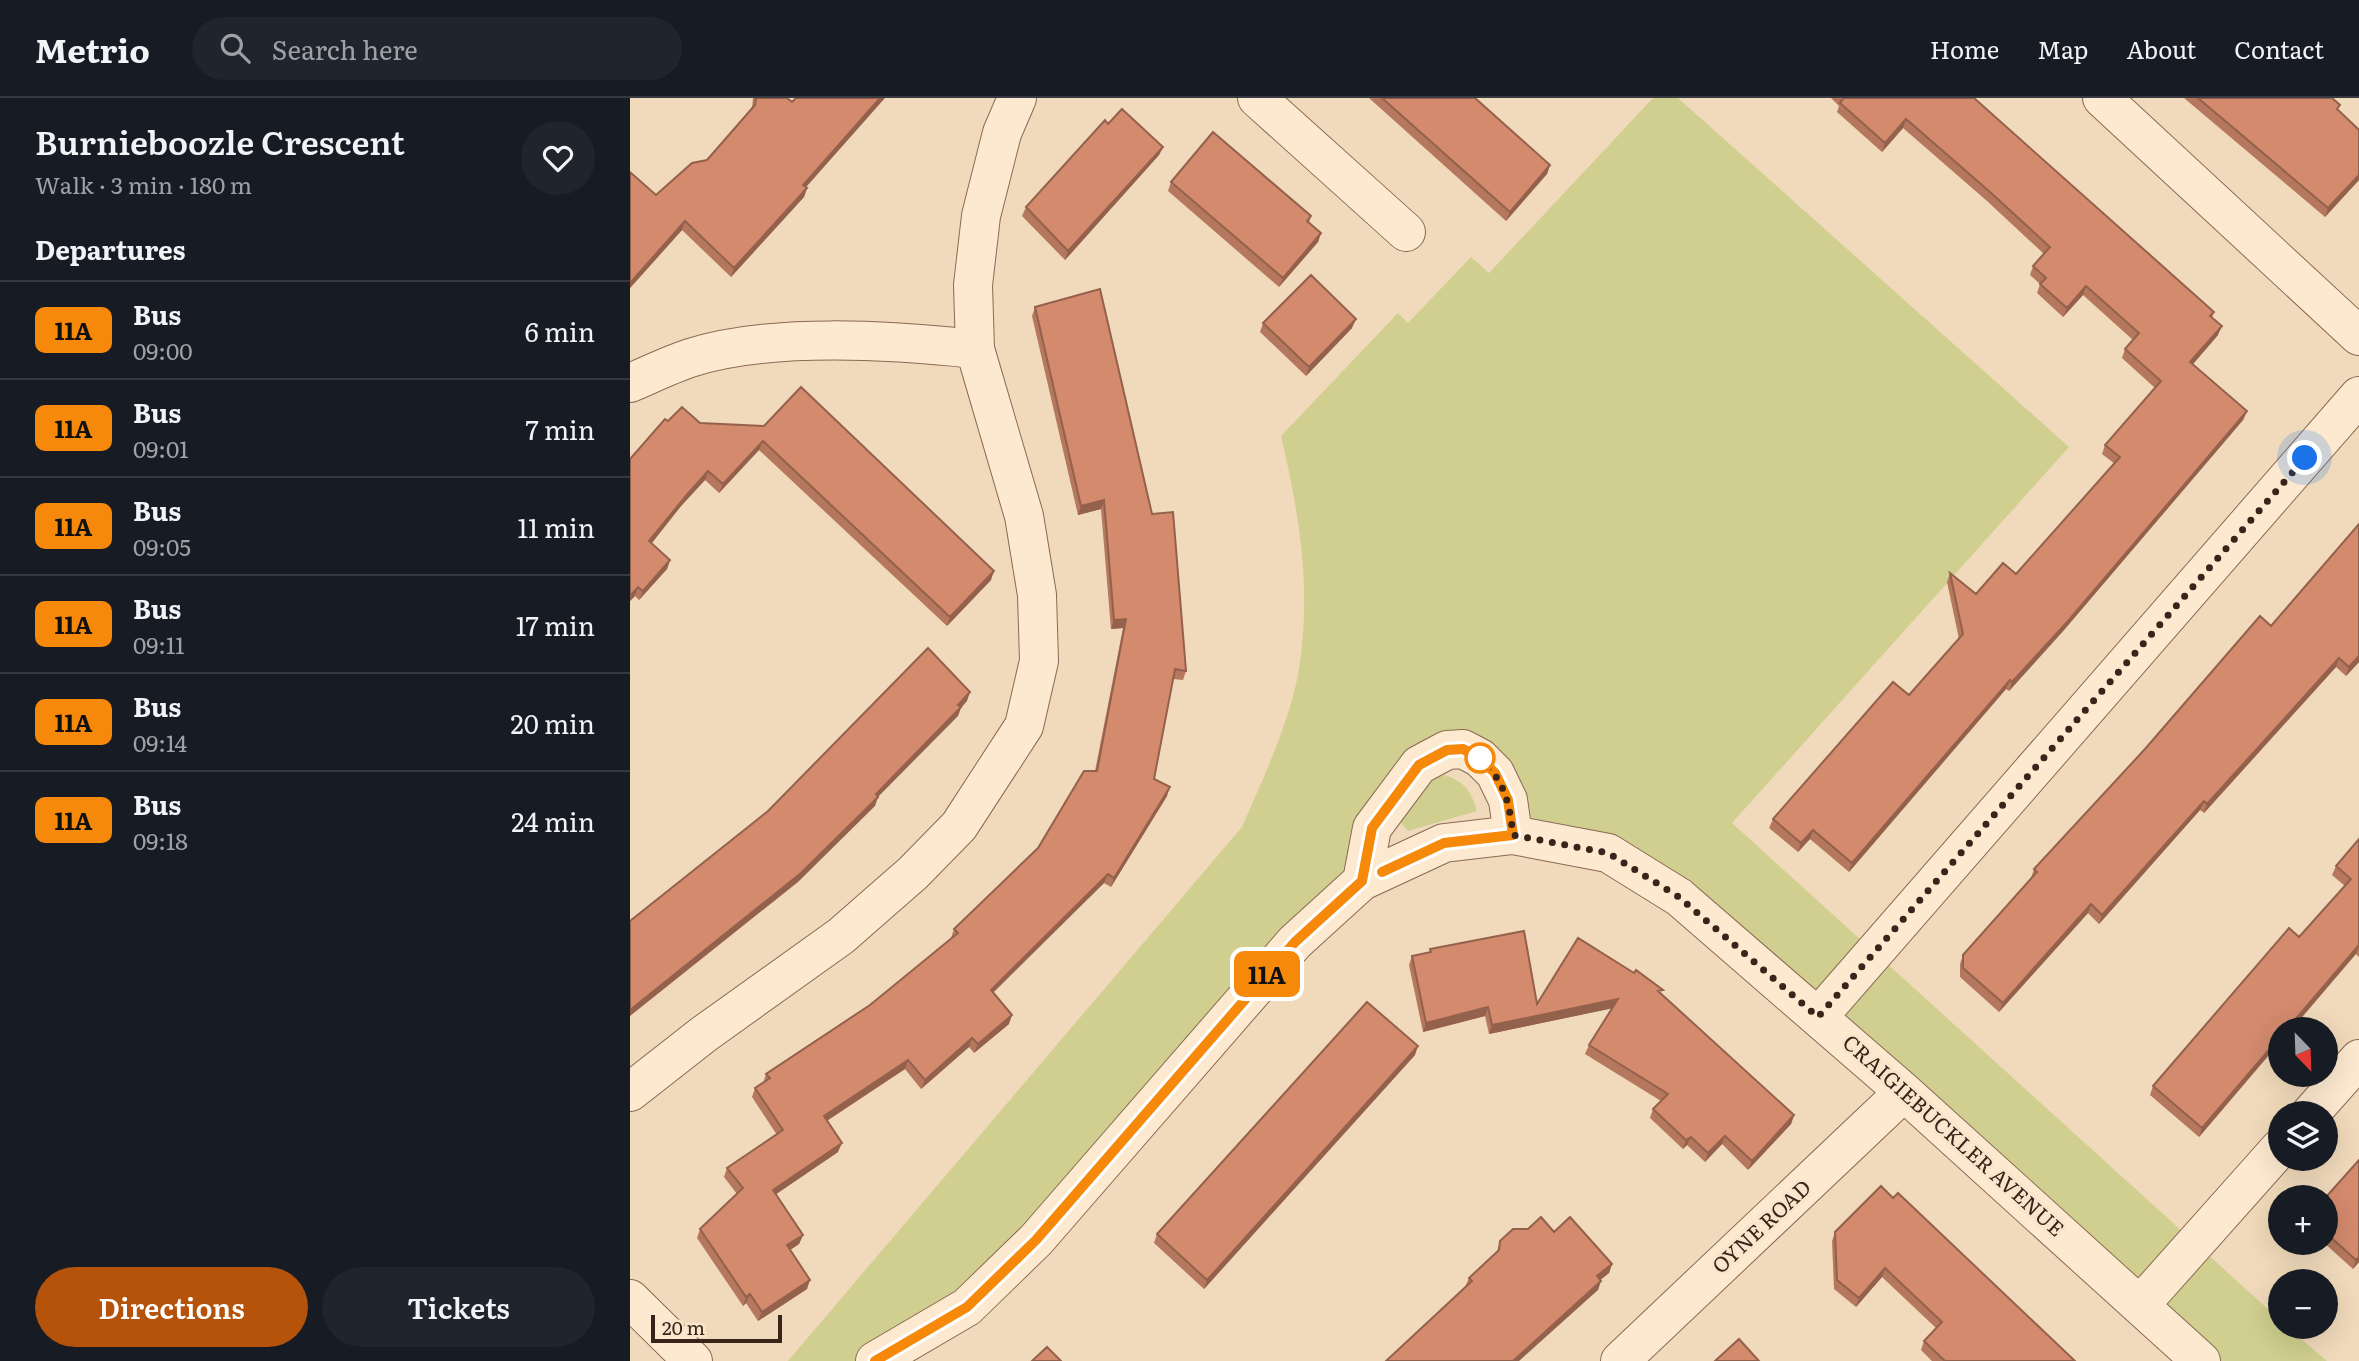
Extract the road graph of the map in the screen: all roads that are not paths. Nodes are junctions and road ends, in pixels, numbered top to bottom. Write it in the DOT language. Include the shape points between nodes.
graph roads {
  1 [pos="1017,98"];
  2 [pos="1257,98"];
  3 [pos="2102,98"];
  4 [pos="1406,232"];
  5 [pos="2359,336"];
  6 [pos="975,349"];
  7 [pos="630,383"];
  8 [pos="2359,396"];
  9 [pos="1513,835"];
  10 [pos="1362,881"];
  11 [pos="1818,1017"];
  12 [pos="2359,1059"];
  13 [pos="630,1091"];
  14 [pos="1904,1092"];
  15 [pos="2322,1101"];
  16 [pos="2268,1161"];
  17 [pos="630,1299"];
  18 [pos="2141,1304"];
  19 [pos="882,1360"];
  20 [pos="693,1361"];
  21 [pos="1620,1361"];
  22 [pos="2201,1361"];
  1 -- 6 [label="street" via="1002,133 981,216 973,285"];
  2 -- 4 [label="street"];
  3 -- 5 [label="street"];
  6 -- 7 [label="street" via="807,342 742,348 691,358"];
  6 -- 13 [label="street" via="1024,516 1037,595 1039,661 1024,726 959,826 913,873 841,936"];
  8 -- 11 [label="street"];
  9 -- 10 [label="street, CRAIGIEBUCKLER AVENUE" via="1444,843"];
  9 -- 10 [label="street" via="1508,800 1495,773 1463,749 1447,750 1419,765 1372,828"];
  9 -- 11 [label="street, CRAIGIEBUCKLER AVENUE" via="1608,853 1679,897"];
  10 -- 19 [label="street, CRAIGIEBUCKLER AVENUE" via="1295,942 1036,1240 967,1307"];
  11 -- 14 [label="street, CRAIGIEBUCKLER AVENUE"];
  12 -- 15 [label="street"];
  14 -- 18 [label="street, CRAIGIEBUCKLER AVENUE"];
  14 -- 21 [label="street, OYNE ROAD"];
  16 -- 18 [label="street"];
  17 -- 20 [label="street"];
  18 -- 22 [label="street, CRAIGIEBUCKLER AVENUE"];
}
